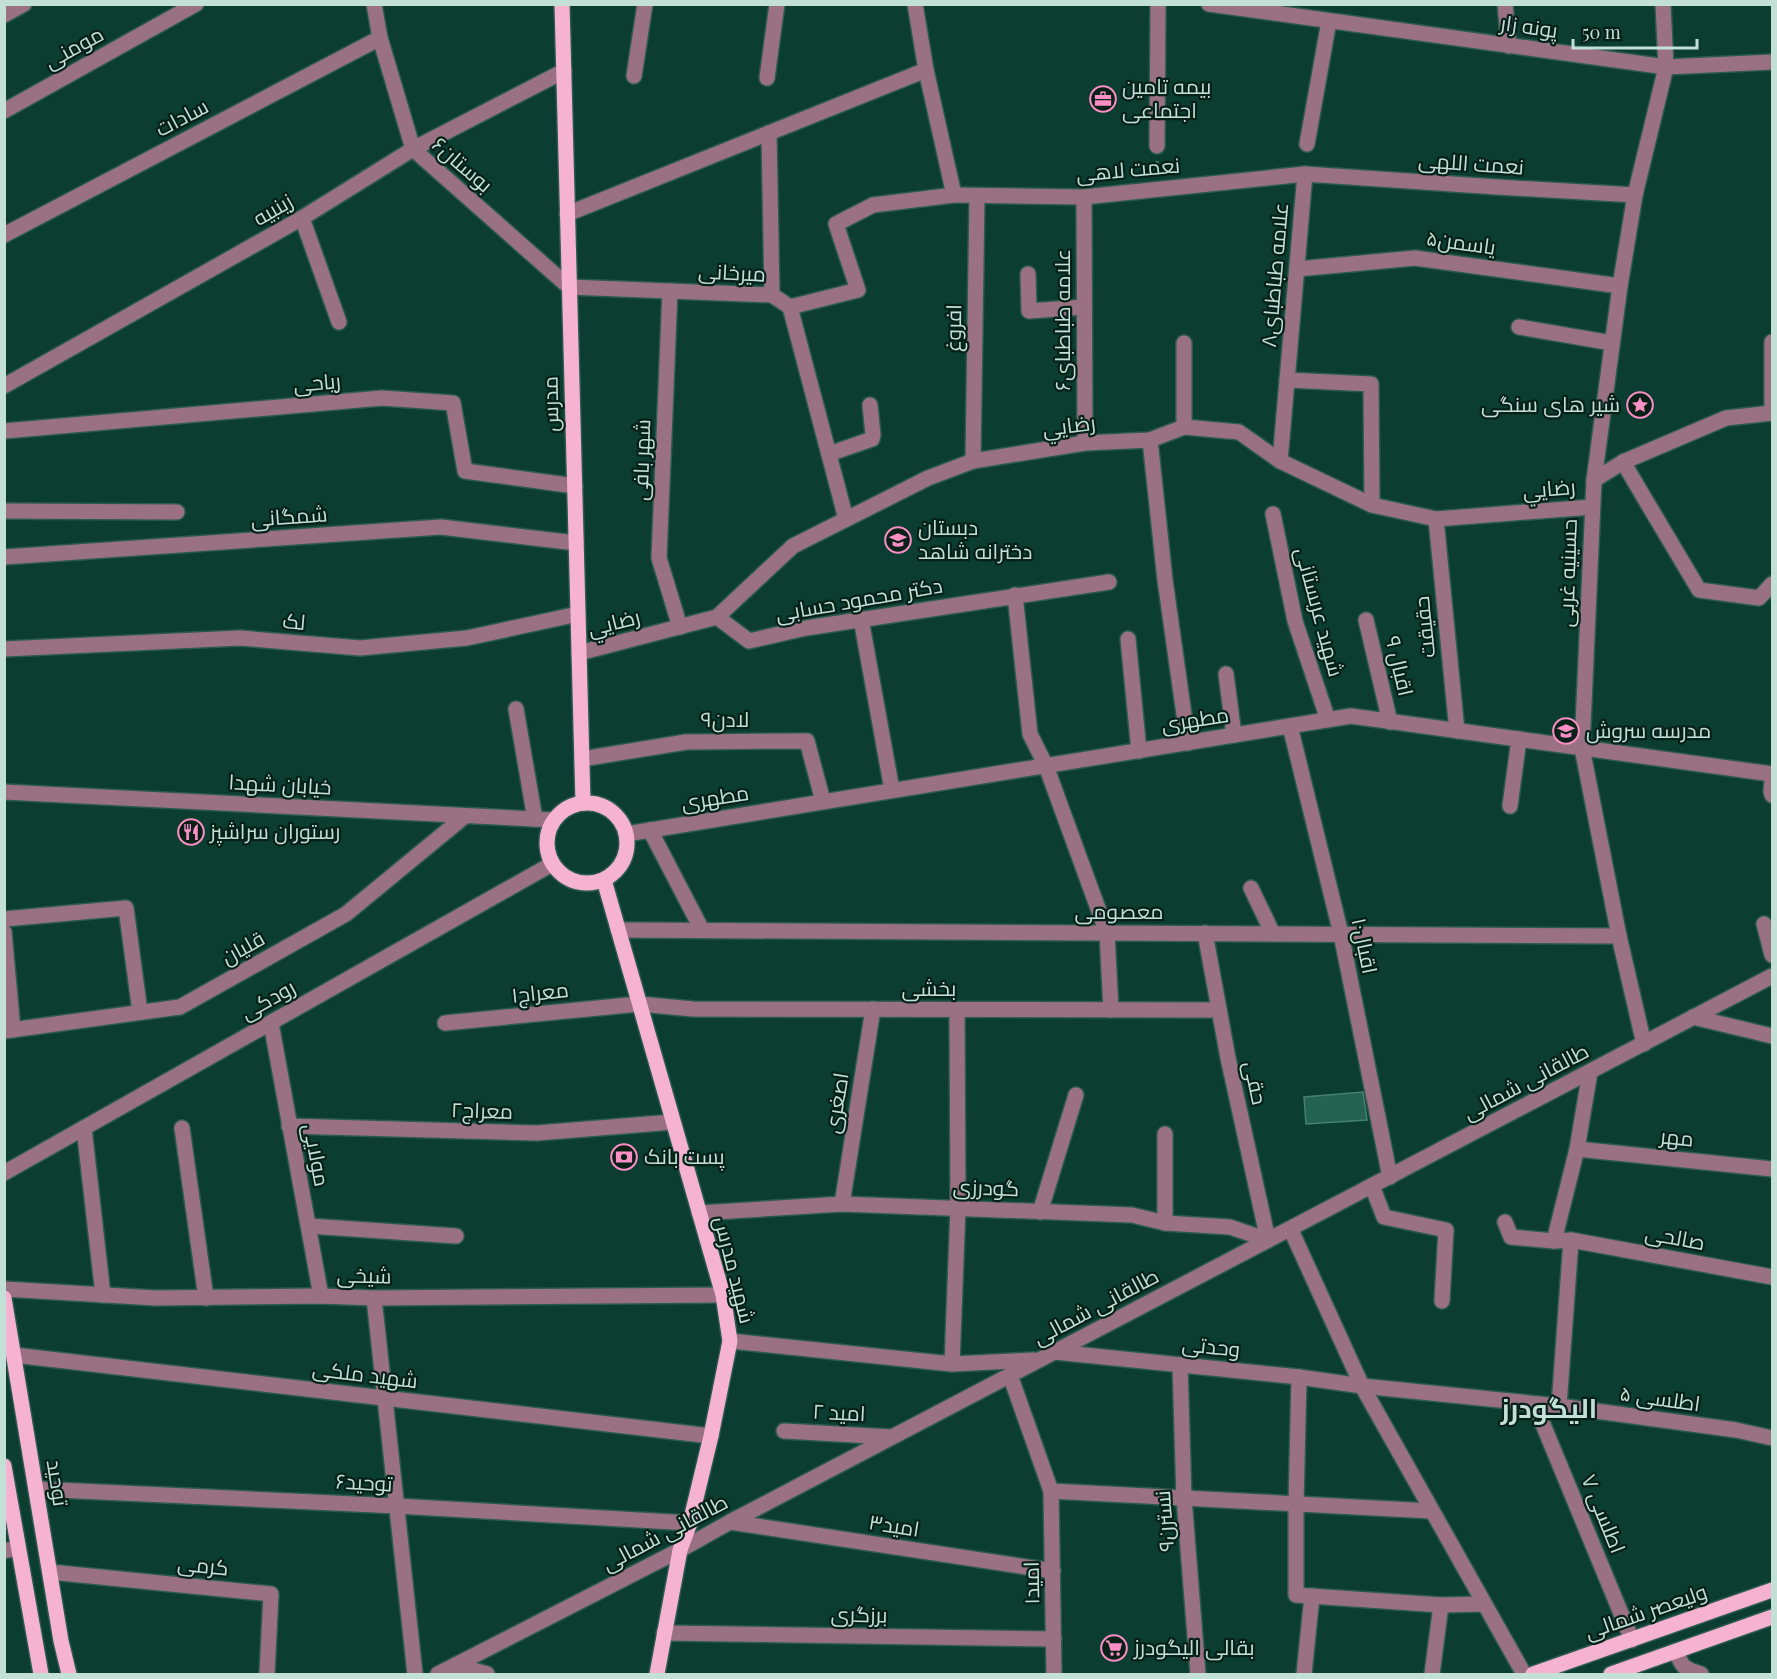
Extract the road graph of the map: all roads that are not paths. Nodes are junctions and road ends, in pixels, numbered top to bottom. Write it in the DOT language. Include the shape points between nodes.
graph roads {
  1 [pos="24,4"];
  2 [pos="196,4"];
  3 [pos="374,4"];
  4 [pos="562,4"];
  5 [pos="645,4"];
  6 [pos="777,4"];
  7 [pos="915,4"];
  8 [pos="1158,4"];
  9 [pos="1209,4"];
  10 [pos="1505,4"];
  11 [pos="1662,4"];
  12 [pos="1254,8"];
  13 [pos="4,15"];
  14 [pos="1329,21"];
  15 [pos="380,38"];
  16 [pos="1509,46"];
  17 [pos="1773,62"];
  18 [pos="1666,67"];
  19 [pos="926,70"];
  20 [pos="564,71"];
  21 [pos="634,76"];
  22 [pos="767,78"];
  23 [pos="4,111"];
  24 [pos="770,133"];
  25 [pos="1307,144"];
  26 [pos="1157,146"];
  27 [pos="412,149"];
  28 [pos="1305,174"];
  29 [pos="954,195"];
  30 [pos="1635,195"];
  31 [pos="977,196"];
  32 [pos="1084,197"];
  33 [pos="567,214"];
  34 [pos="302,218"];
  35 [pos="4,235"];
  36 [pos="1297,269"];
  37 [pos="1028,274"];
  38 [pos="1620,286"];
  39 [pos="569,287"];
  40 [pos="670,291"];
  41 [pos="772,295"];
  42 [pos="790,307"];
  43 [pos="1084,307"];
  44 [pos="339,322"];
  45 [pos="1519,327"];
  46 [pos="1773,342"];
  47 [pos="1184,343"];
  48 [pos="1612,343"];
  49 [pos="1287,380"];
  50 [pos="4,386"];
  51 [pos="870,405"];
  52 [pos="1772,413"];
  53 [pos="1184,427"];
  54 [pos="4,431"];
  55 [pos="1150,440"];
  56 [pos="1085,444"];
  57 [pos="829,454"];
  58 [pos="973,461"];
  59 [pos="1280,461"];
  60 [pos="1623,462"];
  61 [pos="1594,480"];
  62 [pos="575,486"];
  63 [pos="1372,505"];
  64 [pos="1592,507"];
  65 [pos="4,511"];
  66 [pos="177,512"];
  67 [pos="1273,514"];
  68 [pos="846,519"];
  69 [pos="1436,519"];
  70 [pos="576,543"];
  71 [pos="4,557"];
  72 [pos="1109,582"];
  73 [pos="1773,584"];
  74 [pos="1016,595"];
  75 [pos="578,614"];
  76 [pos="717,617"];
  77 [pos="861,619"];
  78 [pos="1366,620"];
  79 [pos="680,627"];
  80 [pos="1128,639"];
  81 [pos="4,649"];
  82 [pos="579,653"];
  83 [pos="1226,674"];
  84 [pos="516,710"];
  85 [pos="1328,720"];
  86 [pos="1390,722"];
  87 [pos="1290,726"];
  88 [pos="1457,731"];
  89 [pos="1234,735"];
  90 [pos="1519,739"];
  91 [pos="1188,743"];
  92 [pos="1581,748"];
  93 [pos="1138,751"];
  94 [pos="582,759"];
  95 [pos="1046,766"];
  96 [pos="1773,774"];
  97 [pos="1773,781"];
  98 [pos="892,790"];
  99 [pos="4,792"];
  100 [pos="1773,795"];
  101 [pos="823,801"];
  102 [pos="583,803"];
  103 [pos="1510,806"];
  104 [pos="465,816"];
  105 [pos="535,819"];
  106 [pos="554,820"];
  107 [pos="650,830"];
  108 [pos="626,834"];
  109 [pos="552,864"];
  110 [pos="604,880"];
  111 [pos="1251,888"];
  112 [pos="4,919"];
  113 [pos="1764,924"];
  114 [pos="618,930"];
  115 [pos="702,930"];
  116 [pos="4,932"];
  117 [pos="1107,933"];
  118 [pos="1205,933"];
  119 [pos="1273,934"];
  120 [pos="1341,934"];
  121 [pos="1619,936"];
  122 [pos="1773,955"];
  123 [pos="1773,976"];
  124 [pos="639,1004"];
  125 [pos="873,1009"];
  126 [pos="957,1010"];
  127 [pos="1111,1010"];
  128 [pos="1219,1011"];
  129 [pos="140,1012"];
  130 [pos="1693,1017"];
  131 [pos="271,1023"];
  132 [pos="445,1023"];
  133 [pos="9,1031"];
  134 [pos="1773,1036"];
  135 [pos="1644,1044"];
  136 [pos="1590,1072"];
  137 [pos="1076,1095"];
  138 [pos="673,1122"];
  139 [pos="289,1126"];
  140 [pos="84,1128"];
  141 [pos="182,1128"];
  142 [pos="1165,1134"];
  143 [pos="1577,1149"];
  144 [pos="1773,1169"];
  145 [pos="4,1173"];
  146 [pos="1390,1177"];
  147 [pos="1372,1186"];
  148 [pos="842,1204"];
  149 [pos="958,1208"];
  150 [pos="1040,1212"];
  151 [pos="699,1213"];
  152 [pos="1505,1222"];
  153 [pos="1166,1223"];
  154 [pos="309,1226"];
  155 [pos="1291,1230"];
  156 [pos="456,1236"];
  157 [pos="1268,1240"];
  158 [pos="1571,1240"];
  159 [pos="1554,1241"];
  160 [pos="1773,1277"];
  161 [pos="4,1289"];
  162 [pos="103,1295"];
  163 [pos="723,1295"];
  164 [pos="321,1296"];
  165 [pos="4,1298"];
  166 [pos="206,1298"];
  167 [pos="374,1298"];
  168 [pos="1442,1300"];
  169 [pos="730,1341"];
  170 [pos="1055,1352"];
  171 [pos="14,1355"];
  172 [pos="1041,1359"];
  173 [pos="952,1364"];
  174 [pos="1180,1365"];
  175 [pos="1010,1375"];
  176 [pos="1299,1377"];
  177 [pos="1362,1386"];
  178 [pos="385,1399"];
  179 [pos="1534,1404"];
  180 [pos="1560,1406"];
  181 [pos="784,1431"];
  182 [pos="711,1436"];
  183 [pos="892,1437"];
  184 [pos="1773,1438"];
  185 [pos="5,1472"];
  186 [pos="36,1489"];
  187 [pos="1051,1491"];
  188 [pos="1184,1498"];
  189 [pos="1296,1504"];
  190 [pos="397,1506"];
  191 [pos="1431,1511"];
  192 [pos="730,1522"];
  193 [pos="690,1523"];
  194 [pos="11,1550"];
  195 [pos="680,1550"];
  196 [pos="1053,1571"];
  197 [pos="50,1572"];
  198 [pos="1773,1590"];
  199 [pos="1312,1596"];
  200 [pos="1483,1604"];
  201 [pos="1441,1605"];
  202 [pos="1773,1617"];
  203 [pos="664,1634"];
  204 [pos="1054,1639"];
  205 [pos="1632,1640"];
  206 [pos="1676,1651"];
  207 [pos="446,1671"];
  208 [pos="41,1674"];
  209 [pos="69,1674"];
  210 [pos="267,1674"];
  211 [pos="415,1674"];
  212 [pos="487,1674"];
  213 [pos="657,1674"];
  214 [pos="1054,1674"];
  215 [pos="1198,1674"];
  216 [pos="1304,1674"];
  217 [pos="1431,1674"];
  218 [pos="1524,1674"];
  219 [pos="1533,1674"];
  220 [pos="1611,1674"];
  221 [pos="1701,1674"];
  1 -- 13 [label="street"];
  2 -- 23 [label="street, مومنی"];
  3 -- 15 [label="street, بوستان۶"];
  4 -- 20 [label="main road, مدرس"];
  5 -- 21 [label="street"];
  6 -- 22 [label="street"];
  7 -- 19 [label="street"];
  8 -- 26 [label="street"];
  9 -- 12 [label="street, پونه زار"];
  10 -- 16 [label="street"];
  11 -- 18 [label="street, حسینیه غربی"];
  12 -- 14 [label="street, پونه زار"];
  14 -- 16 [label="street, پونه زار"];
  14 -- 25 [label="street"];
  15 -- 27 [label="street, بوستان۶"];
  15 -- 35 [label="street, سادات"];
  16 -- 18 [label="street, پونه زار"];
  17 -- 18 [label="street, پونه زار"];
  18 -- 30 [label="street, حسینیه غربی"];
  19 -- 24 [label="street"];
  19 -- 29 [label="street"];
  20 -- 27 [label="street, زینبیه"];
  20 -- 33 [label="main road, مدرس"];
  24 -- 33 [label="street"];
  24 -- 41 [label="street"];
  27 -- 34 [label="street, زینبیه"];
  27 -- 39 [label="street, بوستان۶"];
  28 -- 30 [label="street, نعمت اللهی"];
  28 -- 32 [label="street, نعمت لاهی"];
  28 -- 36 [label="street, علامه طباطبای۸"];
  29 -- 31 [label="street, نعمت لاهی"];
  29 -- 42 [label="street" via="873,205 836,224 858,290"];
  30 -- 38 [label="street, حسینیه غربی"];
  31 -- 32 [label="street, نعمت لاهی"];
  31 -- 58 [label="street, افروغ"];
  32 -- 43 [label="street, علامه طباطبای۶"];
  33 -- 39 [label="main road, مدرس"];
  34 -- 44 [label="street"];
  34 -- 50 [label="street, زینبیه"];
  36 -- 38 [label="street, یاسمن۵" via="1415,258"];
  36 -- 49 [label="street, علامه طباطبای۸"];
  37 -- 43 [label="street" via="1029,311"];
  38 -- 48 [label="street, حسینیه غربی"];
  39 -- 40 [label="street, میرخانی"];
  39 -- 62 [label="main road, مدرس"];
  40 -- 41 [label="street, میرخانی"];
  40 -- 79 [label="street, شهر بافی" via="659,558"];
  41 -- 42 [label="street, میرخانی"];
  42 -- 57 [label="street"];
  43 -- 56 [label="street, علامه طباطبای۶"];
  45 -- 48 [label="street"];
  46 -- 52 [label="street"];
  47 -- 53 [label="street"];
  48 -- 61 [label="street, حسینیه غربی"];
  49 -- 59 [label="street, علامه طباطبای۸"];
  49 -- 63 [label="street" via="1371,384"];
  51 -- 57 [label="street" via="872,439"];
  52 -- 60 [label="street" via="1726,418"];
  53 -- 55 [label="street, رضایي"];
  53 -- 59 [label="street, رضایي" via="1239,432"];
  54 -- 62 [label="street, ریاحی" via="382,398 453,403 465,471"];
  55 -- 56 [label="street, رضایي"];
  55 -- 91 [label="street"];
  56 -- 58 [label="street, رضایي"];
  57 -- 68 [label="street"];
  58 -- 68 [label="street, رضایي" via="928,478"];
  59 -- 63 [label="street, رضایي"];
  60 -- 61 [label="street"];
  60 -- 73 [label="street" via="1699,590 1759,598"];
  61 -- 64 [label="street, حسینیه غربی"];
  62 -- 70 [label="main road, مدرس"];
  63 -- 69 [label="street, رضایي"];
  64 -- 69 [label="street, رضایي"];
  64 -- 92 [label="street, حسینیه غربی"];
  65 -- 66 [label="street"];
  67 -- 85 [label="street, شهید عربستانی" via="1295,621"];
  68 -- 76 [label="street, رضایي" via="793,546"];
  69 -- 88 [label="street, حقیقت"];
  70 -- 71 [label="street, شمگانی" via="441,527"];
  70 -- 75 [label="main road, مدرس"];
  72 -- 74 [label="street, دکتر محمود حسابی"];
  74 -- 77 [label="street, دکتر محمود حسابی"];
  74 -- 95 [label="street" via="1030,734"];
  75 -- 81 [label="street, لک" via="467,638 360,648 240,638"];
  75 -- 82 [label="main road, مدرس"];
  76 -- 77 [label="street, دکتر محمود حسابی" via="749,641"];
  76 -- 79 [label="street, رضایي"];
  77 -- 98 [label="street"];
  78 -- 86 [label="street, اقبال ۹"];
  79 -- 82 [label="street, رضایي"];
  80 -- 93 [label="street"];
  82 -- 94 [label="main road, مدرس"];
  83 -- 89 [label="street"];
  84 -- 105 [label="street"];
  85 -- 86 [label="street, مطهری" via="1351,716"];
  85 -- 87 [label="street, مطهری"];
  86 -- 88 [label="street, مطهری"];
  87 -- 89 [label="street, مطهری"];
  87 -- 120 [label="street, اقبال۱۰"];
  88 -- 90 [label="street, مطهری"];
  89 -- 91 [label="street, مطهری"];
  90 -- 92 [label="street, مطهری"];
  90 -- 103 [label="street"];
  91 -- 93 [label="street, مطهری"];
  92 -- 96 [label="street, مطهری"];
  92 -- 121 [label="street, حسینیه غربی"];
  93 -- 95 [label="street, مطهری"];
  94 -- 101 [label="street, لادن۹" via="686,742 807,741"];
  94 -- 102 [label="main road, مدرس"];
  95 -- 98 [label="street, مطهری"];
  95 -- 117 [label="street"];
  97 -- 100 [label="street"];
  98 -- 101 [label="street, مطهری"];
  99 -- 104 [label="street, خیابان شهدا"];
  101 -- 107 [label="street, مطهری"];
  102 -- 106 [label="main road"];
  102 -- 108 [label="main road" via="605,807"];
  104 -- 105 [label="street, خیابان شهدا"];
  104 -- 129 [label="street, قلیان" via="346,914 180,1007"];
  105 -- 106 [label="street, خیابان شهدا"];
  106 -- 109 [label="main road" via="547,842"];
  107 -- 108 [label="street, مطهری"];
  107 -- 115 [label="street"];
  108 -- 110 [label="main road" via="625,855 613,874"];
  109 -- 110 [label="main road" via="560,873 581,883"];
  109 -- 131 [label="street, رودکی"];
  110 -- 114 [label="main road, شهید مدرس"];
  111 -- 119 [label="street"];
  112 -- 129 [label="street" via="126,908"];
  113 -- 122 [label="street"];
  114 -- 115 [label="street, معصومی"];
  114 -- 124 [label="main road, شهید مدرس"];
  115 -- 117 [label="street, معصومی"];
  116 -- 133 [label="street"];
  117 -- 118 [label="street, معصومی"];
  117 -- 127 [label="street"];
  118 -- 119 [label="street, معصومی"];
  118 -- 128 [label="street, حقی"];
  119 -- 120 [label="street, معصومی"];
  120 -- 121 [label="street, معصومی"];
  120 -- 146 [label="street, اقبال۱۰"];
  121 -- 135 [label="street, حسینیه غربی"];
  123 -- 130 [label="street, طالقانی شمالی"];
  124 -- 125 [label="street, بخشی" via="693,1009"];
  124 -- 132 [label="street, معراج۱"];
  124 -- 138 [label="main road, شهید مدرس"];
  125 -- 126 [label="street, بخشی"];
  125 -- 148 [label="street, اصغری"];
  126 -- 127 [label="street, بخشی"];
  126 -- 149 [label="street"];
  127 -- 128 [label="street, بخشی"];
  128 -- 157 [label="street, حقی"];
  129 -- 133 [label="street, قلیان"];
  130 -- 134 [label="street"];
  130 -- 135 [label="street, طالقانی شمالی"];
  131 -- 139 [label="street, مولایی"];
  131 -- 140 [label="street, رودکی"];
  135 -- 136 [label="street, طالقانی شمالی"];
  136 -- 143 [label="street"];
  136 -- 146 [label="street, طالقانی شمالی"];
  137 -- 150 [label="street"];
  138 -- 139 [label="street, معراج۲" via="537,1133"];
  138 -- 151 [label="main road, شهید مدرس"];
  139 -- 154 [label="street, مولایی"];
  140 -- 145 [label="street, رودکی"];
  140 -- 162 [label="street"];
  141 -- 166 [label="street"];
  142 -- 153 [label="street"];
  143 -- 144 [label="street, مهر"];
  143 -- 159 [label="street"];
  146 -- 147 [label="street, طالقانی شمالی"];
  147 -- 155 [label="street, طالقانی شمالی"];
  147 -- 168 [label="street" via="1384,1217 1446,1230"];
  148 -- 149 [label="street, گودرزی"];
  148 -- 151 [label="street, گودرزی"];
  149 -- 150 [label="street, گودرزی"];
  149 -- 173 [label="street"];
  150 -- 153 [label="street, گودرزی" via="1132,1215"];
  151 -- 163 [label="main road, شهید مدرس"];
  152 -- 159 [label="street, صالحی" via="1511,1238"];
  153 -- 157 [label="street, گودرزی" via="1230,1227"];
  154 -- 156 [label="street"];
  154 -- 164 [label="street, مولایی"];
  155 -- 157 [label="street, طالقانی شمالی"];
  155 -- 177 [label="street"];
  157 -- 170 [label="street, طالقانی شمالی"];
  158 -- 159 [label="street, صالحی"];
  158 -- 160 [label="street, صالحی"];
  158 -- 180 [label="street"];
  161 -- 162 [label="street, شیخی"];
  162 -- 166 [label="street, شیخی"];
  163 -- 167 [label="street, شیخی"];
  163 -- 169 [label="main road, شهید مدرس"];
  164 -- 166 [label="street, شیخی"];
  164 -- 167 [label="street, شیخی"];
  165 -- 171 [label="main road, توحید"];
  167 -- 178 [label="street"];
  169 -- 173 [label="street"];
  169 -- 182 [label="main road, شهید مدرس"];
  170 -- 172 [label="street, طالقانی شمالی"];
  170 -- 174 [label="street, وحدتی"];
  171 -- 178 [label="street, شهید ملکی"];
  171 -- 186 [label="main road, توحید"];
  172 -- 173 [label="street"];
  172 -- 175 [label="street, طالقانی شمالی"];
  174 -- 176 [label="street, وحدتی"];
  174 -- 188 [label="street, نسترن۹"];
  175 -- 183 [label="street, طالقانی شمالی"];
  175 -- 187 [label="street, امید۱"];
  176 -- 177 [label="street, وحدتی"];
  176 -- 189 [label="street"];
  177 -- 179 [label="street, اطلسی ۵"];
  177 -- 191 [label="street"];
  178 -- 182 [label="street, شهید ملکی"];
  178 -- 190 [label="street"];
  179 -- 180 [label="street, اطلسی ۵"];
  179 -- 205 [label="street, اطلسی ۷"];
  180 -- 184 [label="street, اطلسی ۵"];
  181 -- 183 [label="street, امید ۲"];
  182 -- 193 [label="main road, شهید مدرس"];
  183 -- 192 [label="street, طالقانی شمالی"];
  185 -- 194 [label="main road"];
  186 -- 190 [label="street, توحید۶"];
  186 -- 197 [label="main road, توحید"];
  187 -- 188 [label="street"];
  187 -- 196 [label="street, امید۱"];
  188 -- 189 [label="street"];
  188 -- 215 [label="street, نسترن۹"];
  189 -- 191 [label="street"];
  189 -- 199 [label="street" via="1296,1595"];
  190 -- 193 [label="street, توحید۶"];
  190 -- 211 [label="street"];
  191 -- 200 [label="street"];
  192 -- 195 [label="street, طالقانی شمالی"];
  192 -- 196 [label="street, امید۳"];
  193 -- 195 [label="main road, شهید مدرس"];
  194 -- 208 [label="main road"];
  195 -- 203 [label="main road, شهید مدرس"];
  195 -- 207 [label="street, طالقانی شمالی"];
  196 -- 204 [label="street, امید۱"];
  197 -- 209 [label="main road, توحید"];
  197 -- 210 [label="street, کرمی" via="271,1594"];
  198 -- 205 [label="main road, ولیعصر شمالی"];
  199 -- 201 [label="street"];
  199 -- 216 [label="street"];
  200 -- 201 [label="street"];
  200 -- 218 [label="street"];
  201 -- 217 [label="street"];
  202 -- 206 [label="main road"];
  203 -- 204 [label="street, برزگری"];
  203 -- 213 [label="main road, شهید مدرس"];
  204 -- 214 [label="street, امید۱"];
  205 -- 219 [label="main road, ولیعصر شمالی"];
  206 -- 220 [label="main road"];
  206 -- 221 [label="street" via="1683,1667"];
  207 -- 212 [label="street"];
}
